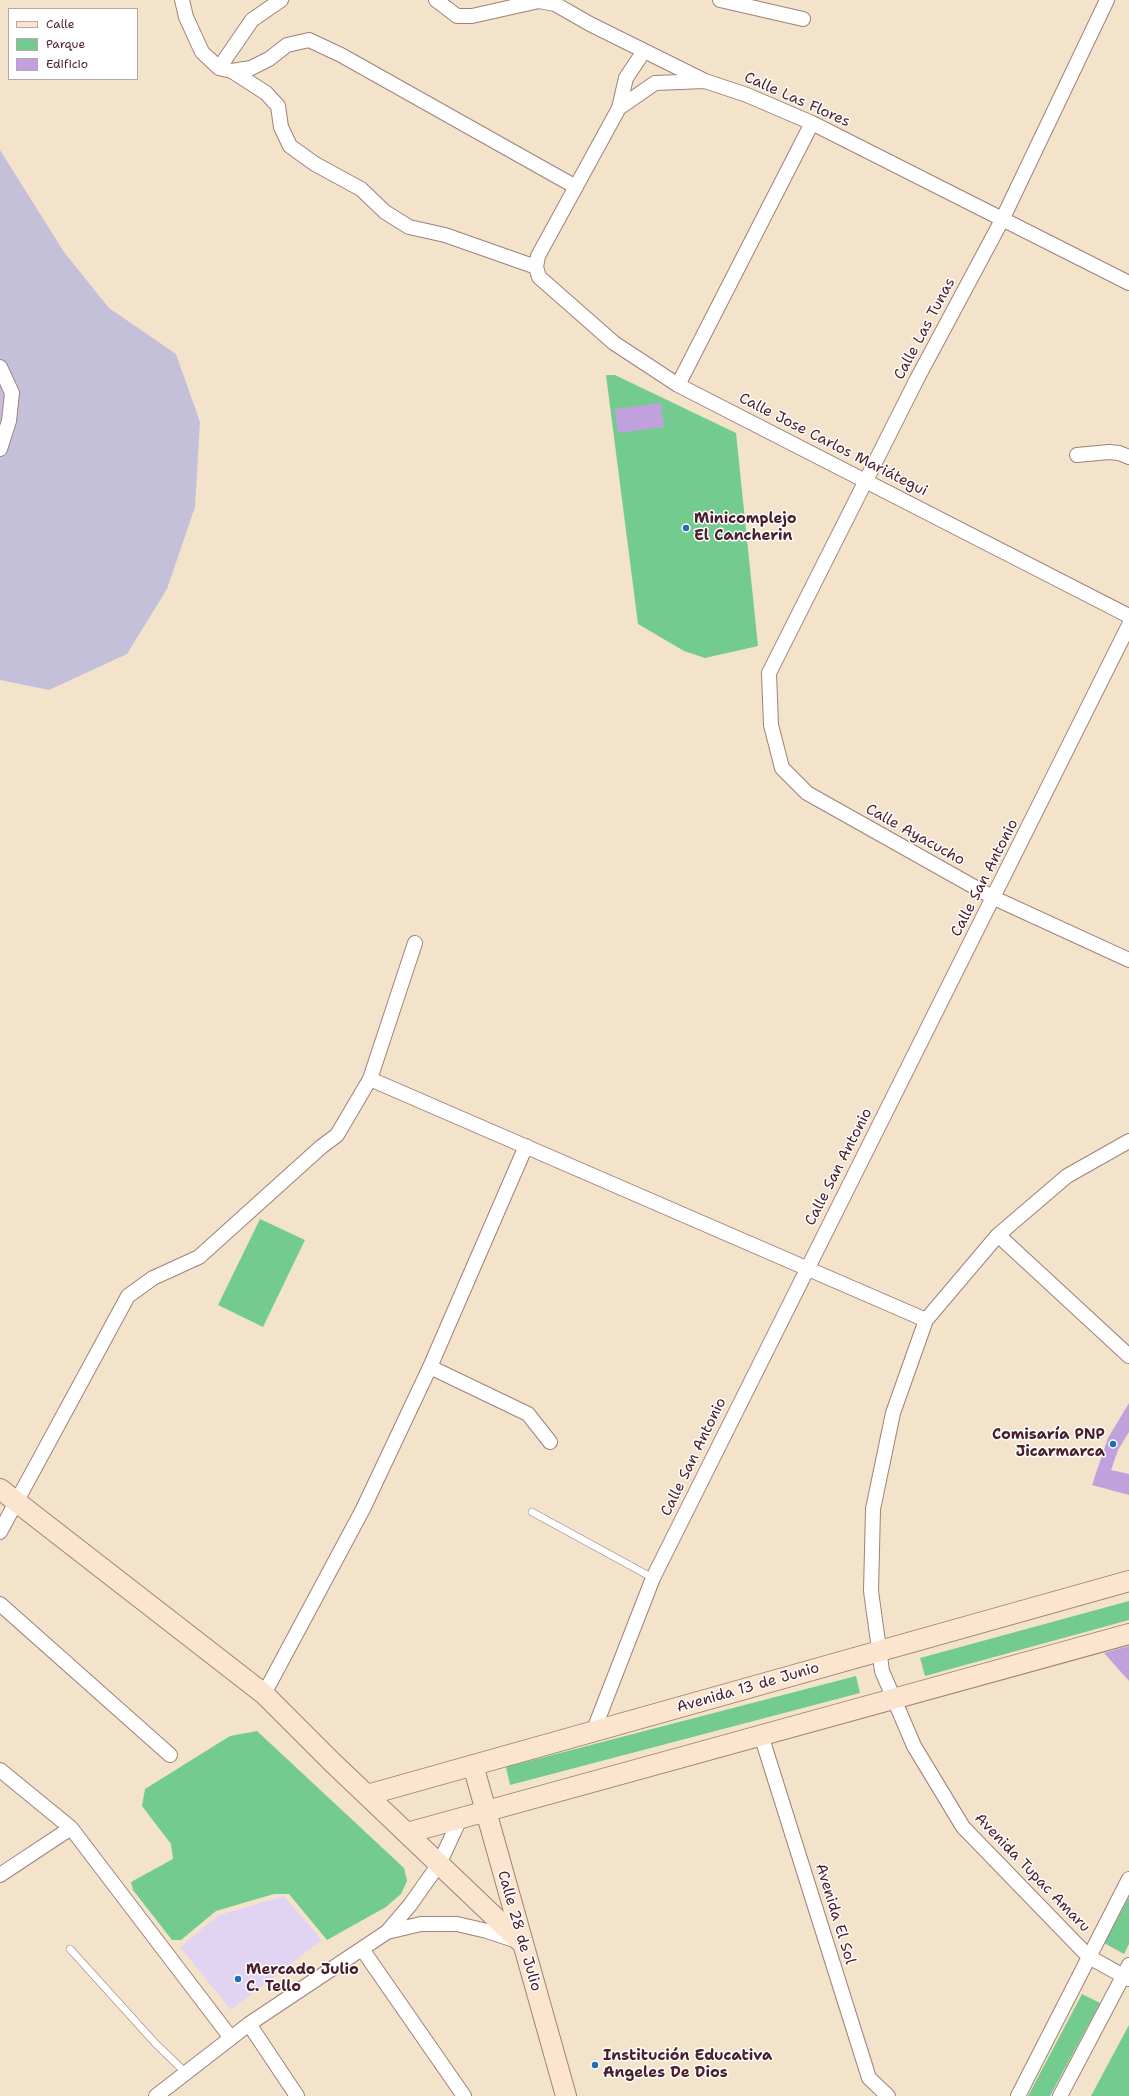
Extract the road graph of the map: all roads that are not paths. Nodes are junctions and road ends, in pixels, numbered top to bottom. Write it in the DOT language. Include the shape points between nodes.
graph roads {
  1 [pos="182,0"];
  2 [pos="281,0"];
  3 [pos="436,0"];
  4 [pos="720,0"];
  5 [pos="1107,0"];
  6 [pos="541,1"];
  7 [pos="803,19"];
  8 [pos="644,51"];
  9 [pos="225,70"];
  10 [pos="705,81"];
  11 [pos="619,108"];
  12 [pos="812,123"];
  13 [pos="576,187"];
  14 [pos="1002,220"];
  15 [pos="537,272"];
  16 [pos="1129,283"];
  17 [pos="0,367"];
  18 [pos="678,385"];
  19 [pos="0,449"];
  20 [pos="1077,455"];
  21 [pos="1129,457"];
  22 [pos="865,480"];
  23 [pos="1129,616"];
  24 [pos="1129,625"];
  25 [pos="769,672"];
  26 [pos="994,898"];
  27 [pos="415,943"];
  28 [pos="1129,960"];
  29 [pos="370,1079"];
  30 [pos="1129,1141"];
  31 [pos="526,1146"];
  32 [pos="998,1235"];
  33 [pos="807,1268"];
  34 [pos="926,1320"];
  35 [pos="1129,1356"];
  36 [pos="430,1367"];
  37 [pos="550,1442"];
  38 [pos="0,1489"];
  39 [pos="17,1503"];
  40 [pos="532,1512"];
  41 [pos="0,1532"];
  42 [pos="653,1578"];
  43 [pos="1129,1581"];
  44 [pos="0,1604"];
  45 [pos="1129,1634"];
  46 [pos="879,1651"];
  47 [pos="264,1694"];
  48 [pos="894,1699"];
  49 [pos="593,1732"];
  50 [pos="761,1735"];
  51 [pos="170,1755"];
  52 [pos="473,1765"];
  53 [pos="0,1770"];
  54 [pos="367,1795"];
  55 [pos="486,1811"];
  56 [pos="460,1818"];
  57 [pos="71,1828"];
  58 [pos="407,1833"];
  59 [pos="439,1864"];
  60 [pos="0,1875"];
  61 [pos="1129,1879"];
  62 [pos="387,1932"];
  63 [pos="523,1944"];
  64 [pos="70,1949"];
  65 [pos="362,1949"];
  66 [pos="1089,1957"];
  67 [pos="1127,1973"];
  68 [pos="249,2024"];
  69 [pos="231,2038"];
  70 [pos="186,2073"];
  71 [pos="156,2096"];
  72 [pos="297,2096"];
  73 [pos="464,2096"];
  74 [pos="566,2096"];
  75 [pos="888,2096"];
  76 [pos="1018,2096"];
  77 [pos="1060,2096"];
  1 -- 9 [label="street" via="186,17 202,52"];
  2 -- 9 [label="street" via="252,20"];
  3 -- 6 [label="street" via="457,16 472,16"];
  4 -- 7 [label="street"];
  5 -- 14 [label="street, Calle Las Tunas"];
  6 -- 8 [label="street" via="554,4"];
  8 -- 10 [label="street"];
  8 -- 11 [label="street" via="626,78"];
  9 -- 13 [label="street" via="251,68 269,59 287,45 309,40 341,55"];
  9 -- 15 [label="street" via="266,93 278,106 281,127 290,146 315,164 361,189 385,212 409,227 445,234"];
  10 -- 11 [label="street, Calle Las Flores" via="654,83"];
  10 -- 12 [label="street, Calle Las Flores" via="747,95"];
  11 -- 13 [label="street, Calle Las Flores"];
  12 -- 14 [label="street, Calle Las Flores"];
  12 -- 18 [label="street"];
  13 -- 15 [label="street, Calle Las Flores" via="538,256"];
  14 -- 16 [label="street, Calle Las Flores"];
  14 -- 22 [label="street, Calle Las Tunas"];
  15 -- 18 [label="street, Calle Jose Carlos Mariátegui" via="614,343"];
  17 -- 19 [label="street" via="12,393 9,421"];
  18 -- 22 [label="street, Calle Jose Carlos Mariátegui"];
  20 -- 21 [label="street" via="1119,452"];
  22 -- 23 [label="street, Calle Jose Carlos Mariátegui"];
  22 -- 25 [label="street, Calle Las Tunas"];
  24 -- 26 [label="street, Calle San Antonio"];
  25 -- 26 [label="street, Calle Ayacucho" via="771,725 782,768 806,793"];
  26 -- 28 [label="street, Calle Ayacucho"];
  26 -- 33 [label="street, Calle San Antonio"];
  27 -- 29 [label="street"];
  29 -- 31 [label="street"];
  29 -- 39 [label="street" via="337,1135 199,1257 153,1278 128,1296"];
  30 -- 32 [label="street, Avenida Tupac Amaru" via="1066,1176"];
  31 -- 33 [label="street"];
  31 -- 36 [label="street"];
  32 -- 34 [label="street, Avenida Tupac Amaru"];
  32 -- 35 [label="street"];
  33 -- 34 [label="street"];
  33 -- 42 [label="street, Calle San Antonio"];
  34 -- 46 [label="street, Avenida Tupac Amaru" via="893,1413 873,1509 871,1591"];
  36 -- 37 [label="street" via="528,1414"];
  36 -- 47 [label="street" via="364,1509"];
  38 -- 39 [label="street"];
  39 -- 41 [label="street"];
  39 -- 47 [label="street"];
  40 -- 42 [label="lane"];
  42 -- 49 [label="street, Calle San Antonio"];
  43 -- 46 [label="street, Avenida 13 de Junio"];
  44 -- 51 [label="street"];
  45 -- 48 [label="street"];
  46 -- 48 [label="street, Avenida Tupac Amaru" via="882,1671"];
  46 -- 49 [label="street, Avenida 13 de Junio"];
  47 -- 54 [label="street"];
  48 -- 50 [label="street"];
  48 -- 66 [label="street, Avenida Tupac Amaru" via="914,1746 962,1827"];
  49 -- 52 [label="street, Avenida 13 de Junio"];
  50 -- 55 [label="street"];
  50 -- 75 [label="street, Avenida El Sol" via="869,2078"];
  52 -- 54 [label="street, Avenida 13 de Junio"];
  52 -- 55 [label="street, Calle 28 de Julio"];
  53 -- 57 [label="street"];
  54 -- 58 [label="street"];
  55 -- 56 [label="street"];
  55 -- 63 [label="street, Calle 28 de Julio"];
  56 -- 58 [label="street"];
  56 -- 59 [label="street"];
  57 -- 60 [label="street"];
  57 -- 69 [label="street"];
  58 -- 59 [label="street"];
  59 -- 62 [label="street"];
  59 -- 63 [label="street"];
  61 -- 66 [label="street"];
  62 -- 63 [label="street" via="421,1924 457,1924 487,1931"];
  62 -- 65 [label="street"];
  63 -- 74 [label="street, Calle 28 de Julio"];
  64 -- 70 [label="lane" via="156,2044"];
  65 -- 68 [label="street"];
  65 -- 73 [label="street"];
  66 -- 67 [label="street, Avenida Tupac Amaru"];
  66 -- 76 [label="street"];
  67 -- 77 [label="street"];
  68 -- 69 [label="street"];
  68 -- 72 [label="street"];
  69 -- 70 [label="street"];
  70 -- 71 [label="street"];
}
